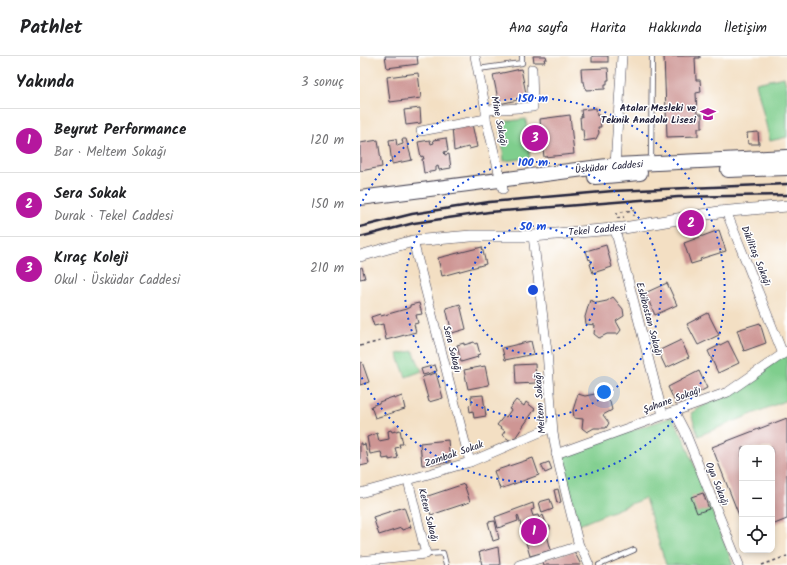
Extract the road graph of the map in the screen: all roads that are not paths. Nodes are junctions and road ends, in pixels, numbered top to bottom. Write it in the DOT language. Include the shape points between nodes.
graph roads {
  1 [pos="475,56"];
  2 [pos="522,56"];
  3 [pos="622,56"];
  4 [pos="652,56"];
  5 [pos="478,69"];
  6 [pos="532,69"];
  7 [pos="486,115"];
  8 [pos="421,131"];
  9 [pos="787,158"];
  10 [pos="651,164"];
  11 [pos="615,165"];
  12 [pos="787,168"];
  13 [pos="502,184"];
  14 [pos="360,198"];
  15 [pos="360,206"];
  16 [pos="787,206"];
  17 [pos="726,211"];
  18 [pos="614,229"];
  19 [pos="533,236"];
  20 [pos="413,241"];
  21 [pos="360,256"];
  22 [pos="785,353"];
  23 [pos="674,411"];
  24 [pos="663,415"];
  25 [pos="552,427"];
  26 [pos="556,454"];
  27 [pos="470,462"];
  28 [pos="408,480"];
  29 [pos="360,493"];
  30 [pos="579,546"];
  31 [pos="634,550"];
  32 [pos="426,554"];
  33 [pos="360,561"];
  34 [pos="446,565"];
  35 [pos="519,565"];
  36 [pos="588,565"];
  37 [pos="599,565"];
  38 [pos="739,565"];
  1 -- 5 [label="street, Mine Sokağı"];
  2 -- 5 [label="lane" via="522,63"];
  3 -- 11 [label="street"];
  4 -- 10 [label="lane"];
  5 -- 7 [label="street, Mine Sokağı"];
  6 -- 7 [label="street" via="533,107"];
  7 -- 8 [label="street"];
  7 -- 13 [label="street, Mine Sokağı"];
  9 -- 10 [label="main road, Üsküdar Caddesi"];
  10 -- 11 [label="main road, Üsküdar Caddesi"];
  11 -- 13 [label="main road, Üsküdar Caddesi"];
  12 -- 13 [label="main road, Üsküdar Caddesi" via="667,171"];
  13 -- 14 [label="main road, Üsküdar Caddesi"];
  13 -- 15 [label="main road, Üsküdar Caddesi"];
  16 -- 17 [label="street, Tekel Caddesi"];
  17 -- 18 [label="street, Tekel Caddesi"];
  17 -- 22 [label="street, Dikilitaş Sokağı"];
  18 -- 19 [label="street, Tekel Caddesi"];
  18 -- 24 [label="street, Eskibostan Sokağı"];
  19 -- 20 [label="street, Tekel Caddesi" via="471,236"];
  19 -- 25 [label="street, Meltem Sokağı" via="547,351"];
  20 -- 21 [label="street, Tekel Caddesi"];
  20 -- 27 [label="street, Sera Sokağı"];
  22 -- 23 [label="street, Şahane Sokağı" via="728,392"];
  23 -- 24 [label="street, Şahane Sokağı"];
  23 -- 38 [label="street, Oya Sokağı"];
  24 -- 26 [label="street, Şahane Sokağı"];
  25 -- 26 [label="street, Meltem Sokağı"];
  25 -- 27 [label="street, Zambak Sokak"];
  26 -- 30 [label="street, Meltem Sokağı"];
  27 -- 28 [label="street, Zambak Sokak"];
  28 -- 29 [label="street, Zambak Sokak"];
  28 -- 32 [label="street, Keten Sokağı"];
  30 -- 35 [label="street"];
  30 -- 36 [label="street, Meltem Sokağı"];
  31 -- 37 [label="lane"];
  32 -- 33 [label="street"];
  32 -- 34 [label="lane" via="443,553"];
}
